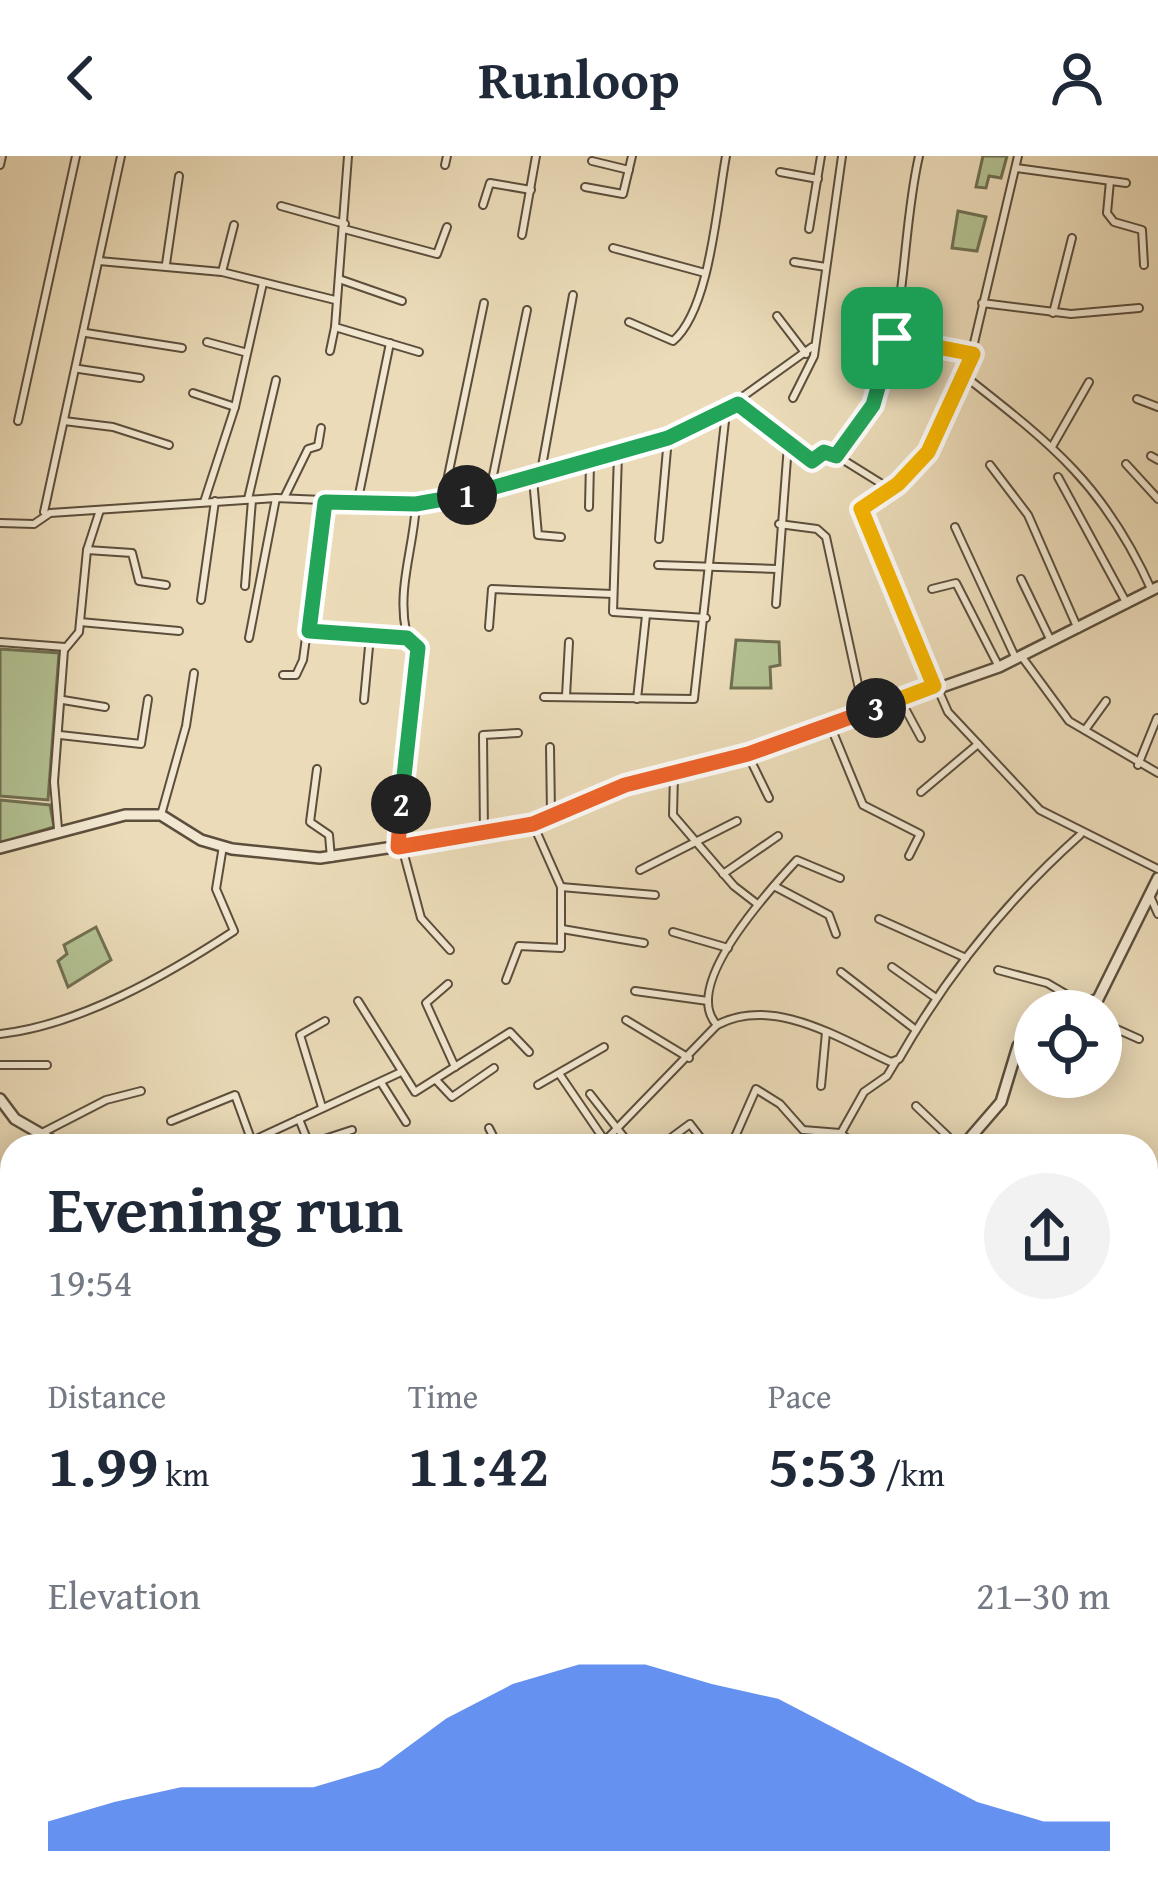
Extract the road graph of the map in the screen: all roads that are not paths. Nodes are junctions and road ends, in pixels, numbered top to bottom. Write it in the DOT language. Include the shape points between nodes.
graph roads {
  1 [pos="2,156"];
  2 [pos="76,156"];
  3 [pos="121,156"];
  4 [pos="347,156"];
  5 [pos="536,156"];
  6 [pos="632,156"];
  7 [pos="726,156"];
  8 [pos="821,156"];
  9 [pos="842,156"];
  10 [pos="920,156"];
  11 [pos="1018,156"];
  12 [pos="592,161"];
  13 [pos="0,165"];
  14 [pos="1015,168"];
  15 [pos="629,170"];
  16 [pos="780,172"];
  17 [pos="179,176"];
  18 [pos="818,179"];
  19 [pos="1110,181"];
  20 [pos="1126,183"];
  21 [pos="585,187"];
  22 [pos="531,190"];
  23 [pos="483,205"];
  24 [pos="281,206"];
  25 [pos="234,225"];
  26 [pos="345,226"];
  27 [pos="447,227"];
  28 [pos="809,230"];
  29 [pos="522,235"];
  30 [pos="1072,238"];
  31 [pos="613,248"];
  32 [pos="99,261"];
  33 [pos="794,262"];
  34 [pos="166,264"];
  35 [pos="1144,265"];
  36 [pos="826,267"];
  37 [pos="222,272"];
  38 [pos="705,273"];
  39 [pos="339,279"];
  40 [pos="263,283"];
  41 [pos="573,295"];
  42 [pos="335,300"];
  43 [pos="402,301"];
  44 [pos="981,302"];
  45 [pos="484,303"];
  46 [pos="1139,308"];
  47 [pos="526,310"];
  48 [pos="1053,314"];
  49 [pos="777,316"];
  50 [pos="629,322"];
  51 [pos="335,327"];
  52 [pos="86,333"];
  53 [pos="892,338"];
  54 [pos="207,342"];
  55 [pos="390,343"];
  56 [pos="182,347"];
  57 [pos="330,351"];
  58 [pos="809,351"];
  59 [pos="244,352"];
  60 [pos="419,352"];
  61 [pos="973,354"];
  62 [pos="77,368"];
  63 [pos="966,377"];
  64 [pos="140,378"];
  65 [pos="276,380"];
  66 [pos="1089,382"];
  67 [pos="193,393"];
  68 [pos="793,398"];
  69 [pos="1137,399"];
  70 [pos="738,404"];
  71 [pos="235,406"];
  72 [pos="1158,407"];
  73 [pos="726,412"];
  74 [pos="18,421"];
  75 [pos="64,421"];
  76 [pos="321,428"];
  77 [pos="668,438"];
  78 [pos="169,445"];
  79 [pos="788,445"];
  80 [pos="1053,445"];
  81 [pos="618,454"];
  82 [pos="836,456"];
  83 [pos="590,462"];
  84 [pos="1126,464"];
  85 [pos="990,465"];
  86 [pos="1058,477"];
  87 [pos="537,478"];
  88 [pos="890,489"];
  89 [pos="490,490"];
  90 [pos="280,498"];
  91 [pos="250,499"];
  92 [pos="1158,499"];
  93 [pos="443,500"];
  94 [pos="214,501"];
  95 [pos="204,502"];
  96 [pos="325,502"];
  97 [pos="357,504"];
  98 [pos="416,504"];
  99 [pos="589,507"];
  100 [pos="100,510"];
  101 [pos="44,516"];
  102 [pos="0,523"];
  103 [pos="779,524"];
  104 [pos="955,527"];
  105 [pos="561,537"];
  106 [pos="658,539"];
  107 [pos="87,550"];
  108 [pos="658,566"];
  109 [pos="711,568"];
  110 [pos="777,569"];
  111 [pos="1022,579"];
  112 [pos="166,585"];
  113 [pos="245,586"];
  114 [pos="1155,589"];
  115 [pos="932,590"];
  116 [pos="613,594"];
  117 [pos="202,600"];
  118 [pos="776,604"];
  119 [pos="1127,604"];
  120 [pos="646,615"];
  121 [pos="706,618"];
  122 [pos="80,622"];
  123 [pos="489,627"];
  124 [pos="1078,629"];
  125 [pos="309,631"];
  126 [pos="179,632"];
  127 [pos="370,636"];
  128 [pos="249,638"];
  129 [pos="407,638"];
  130 [pos="0,641"];
  131 [pos="568,642"];
  132 [pos="1052,644"];
  133 [pos="65,647"];
  134 [pos="1019,658"];
  135 [pos="999,667"];
  136 [pos="194,674"];
  137 [pos="283,674"];
  138 [pos="934,686"];
  139 [pos="566,696"];
  140 [pos="544,697"];
  141 [pos="148,699"];
  142 [pos="637,699"];
  143 [pos="900,699"];
  144 [pos="63,700"];
  145 [pos="364,700"];
  146 [pos="1106,701"];
  147 [pos="105,707"];
  148 [pos="864,712"];
  149 [pos="1157,718"];
  150 [pos="830,725"];
  151 [pos="1085,730"];
  152 [pos="518,733"];
  153 [pos="60,735"];
  154 [pos="921,738"];
  155 [pos="978,743"];
  156 [pos="550,747"];
  157 [pos="748,754"];
  158 [pos="1138,765"];
  159 [pos="317,769"];
  160 [pos="1158,773"];
  161 [pos="674,774"];
  162 [pos="921,792"];
  163 [pos="770,798"];
  164 [pos="161,815"];
  165 [pos="550,817"];
  166 [pos="736,821"];
  167 [pos="533,824"];
  168 [pos="58,829"];
  169 [pos="484,833"];
  170 [pos="1080,835"];
  171 [pos="778,836"];
  172 [pos="694,842"];
  173 [pos="223,846"];
  174 [pos="400,846"];
  175 [pos="0,848"];
  176 [pos="909,856"];
  177 [pos="331,858"];
  178 [pos="640,870"];
  179 [pos="1158,873"];
  180 [pos="722,874"];
  181 [pos="840,878"];
  182 [pos="774,886"];
  183 [pos="561,887"];
  184 [pos="1149,892"];
  185 [pos="656,895"];
  186 [pos="756,903"];
  187 [pos="1158,914"];
  188 [pos="879,919"];
  189 [pos="562,928"];
  190 [pos="673,932"];
  191 [pos="836,934"];
  192 [pos="644,943"];
  193 [pos="728,948"];
  194 [pos="450,950"];
  195 [pos="966,958"];
  196 [pos="892,967"];
  197 [pos="998,970"];
  198 [pos="842,972"];
  199 [pos="506,980"];
  200 [pos="448,984"];
  201 [pos="1055,990"];
  202 [pos="1102,990"];
  203 [pos="635,991"];
  204 [pos="936,998"];
  205 [pos="708,1000"];
  206 [pos="358,1001"];
  207 [pos="626,1020"];
  208 [pos="325,1021"];
  209 [pos="717,1024"];
  210 [pos="916,1030"];
  211 [pos="1122,1031"];
  212 [pos="826,1033"];
  213 [pos="0,1034"];
  214 [pos="1139,1039"];
  215 [pos="604,1047"];
  216 [pos="529,1052"];
  217 [pos="688,1058"];
  218 [pos="1014,1059"];
  219 [pos="896,1061"];
  220 [pos="0,1065"];
  221 [pos="47,1065"];
  222 [pos="455,1067"];
  223 [pos="494,1068"];
  224 [pos="399,1073"];
  225 [pos="560,1075"];
  226 [pos="436,1080"];
  227 [pos="382,1083"];
  228 [pos="538,1085"];
  229 [pos="821,1086"];
  230 [pos="140,1091"];
  231 [pos="590,1094"];
  232 [pos="916,1106"];
  233 [pos="2,1107"];
  234 [pos="322,1107"];
  235 [pos="299,1119"];
  236 [pos="171,1121"];
  237 [pos="406,1122"];
  238 [pos="488,1128"];
  239 [pos="618,1128"];
  240 [pos="352,1130"];
  241 [pos="841,1133"];
  242 [pos="37,1134"];
  243 [pos="44,1134"];
  244 [pos="249,1134"];
  245 [pos="266,1134"];
  246 [pos="303,1134"];
  247 [pos="340,1134"];
  248 [pos="491,1134"];
  249 [pos="597,1134"];
  250 [pos="612,1134"];
  251 [pos="622,1134"];
  252 [pos="736,1134"];
  253 [pos="948,1134"];
  254 [pos="972,1134"];
  1 -- 13 [label="street"];
  2 -- 74 [label="street"];
  3 -- 32 [label="street"];
  4 -- 26 [label="street"];
  5 -- 22 [label="street"];
  6 -- 15 [label="street"];
  7 -- 38 [label="street"];
  8 -- 18 [label="street"];
  9 -- 36 [label="street"];
  10 -- 53 [label="street"];
  11 -- 14 [label="street"];
  12 -- 15 [label="street"];
  14 -- 19 [label="street"];
  14 -- 44 [label="street"];
  15 -- 21 [label="street" via="623,194"];
  16 -- 18 [label="street"];
  17 -- 34 [label="street"];
  18 -- 28 [label="street"];
  19 -- 20 [label="street"];
  19 -- 35 [label="street" via="1107,213 1142,230"];
  22 -- 23 [label="street" via="490,183"];
  22 -- 29 [label="street"];
  24 -- 26 [label="street"];
  25 -- 37 [label="street"];
  26 -- 27 [label="street" via="437,254"];
  26 -- 39 [label="street"];
  30 -- 48 [label="street"];
  31 -- 38 [label="street"];
  32 -- 34 [label="street"];
  32 -- 52 [label="street"];
  33 -- 36 [label="street"];
  34 -- 37 [label="street"];
  36 -- 58 [label="street"];
  37 -- 40 [label="street"];
  38 -- 50 [label="street" via="676,341"];
  39 -- 42 [label="street"];
  39 -- 43 [label="street"];
  40 -- 42 [label="street"];
  40 -- 59 [label="street"];
  41 -- 87 [label="street"];
  42 -- 51 [label="street"];
  44 -- 48 [label="street"];
  44 -- 61 [label="street"];
  45 -- 93 [label="street"];
  46 -- 48 [label="street"];
  47 -- 89 [label="street"];
  49 -- 58 [label="street"];
  51 -- 55 [label="street"];
  51 -- 57 [label="street"];
  52 -- 56 [label="street"];
  52 -- 62 [label="street"];
  53 -- 61 [label="street"];
  53 -- 82 [label="street" via="873,405"];
  54 -- 59 [label="street"];
  55 -- 60 [label="street"];
  55 -- 97 [label="street"];
  58 -- 68 [label="street" via="810,368"];
  58 -- 70 [label="street"];
  59 -- 71 [label="street"];
  61 -- 63 [label="street"];
  62 -- 64 [label="street"];
  62 -- 75 [label="street"];
  63 -- 80 [label="street"];
  63 -- 88 [label="street" via="928,452"];
  65 -- 91 [label="street"];
  66 -- 80 [label="street"];
  67 -- 71 [label="street"];
  69 -- 72 [label="street"];
  70 -- 73 [label="street"];
  70 -- 79 [label="street"];
  71 -- 95 [label="street"];
  73 -- 77 [label="street"];
  73 -- 109 [label="street"];
  75 -- 78 [label="street"];
  75 -- 101 [label="street"];
  76 -- 90 [label="street" via="318,446 308,449"];
  77 -- 81 [label="street"];
  77 -- 106 [label="street"];
  79 -- 82 [label="street" via="814,462 824,452"];
  79 -- 103 [label="street"];
  80 -- 114 [label="street" via="1116,518"];
  81 -- 83 [label="street"];
  81 -- 116 [label="street"];
  82 -- 88 [label="street"];
  83 -- 87 [label="street"];
  83 -- 99 [label="street"];
  84 -- 92 [label="street"];
  85 -- 124 [label="street" via="1022,503"];
  86 -- 119 [label="street"];
  87 -- 89 [label="street"];
  87 -- 105 [label="street" via="538,536"];
  88 -- 138 [label="street" via="861,514"];
  89 -- 93 [label="street"];
  90 -- 91 [label="street"];
  90 -- 96 [label="street"];
  90 -- 128 [label="street"];
  91 -- 94 [label="street"];
  91 -- 113 [label="street"];
  93 -- 98 [label="street"];
  94 -- 95 [label="street"];
  94 -- 117 [label="street"];
  95 -- 100 [label="street"];
  96 -- 97 [label="street"];
  96 -- 125 [label="street"];
  97 -- 98 [label="street"];
  98 -- 129 [label="street"];
  100 -- 101 [label="street"];
  100 -- 107 [label="street"];
  101 -- 102 [label="street" via="34,524"];
  103 -- 110 [label="street"];
  103 -- 148 [label="street" via="826,538"];
  104 -- 134 [label="street"];
  107 -- 112 [label="street" via="132,553 140,581"];
  107 -- 122 [label="street"];
  108 -- 109 [label="street"];
  109 -- 110 [label="street"];
  109 -- 121 [label="street"];
  110 -- 118 [label="street"];
  111 -- 132 [label="street"];
  114 -- 119 [label="street"];
  115 -- 135 [label="street" via="955,581"];
  116 -- 120 [label="street" via="615,613"];
  116 -- 123 [label="street" via="492,589"];
  119 -- 124 [label="street"];
  120 -- 121 [label="street"];
  120 -- 142 [label="street"];
  121 -- 142 [label="street" via="694,699"];
  122 -- 126 [label="street"];
  122 -- 133 [label="street"];
  124 -- 132 [label="street"];
  125 -- 127 [label="street"];
  125 -- 137 [label="street" via="299,672"];
  127 -- 129 [label="street"];
  127 -- 145 [label="street"];
  129 -- 174 [label="street" via="419,656"];
  130 -- 133 [label="street"];
  131 -- 139 [label="street"];
  132 -- 134 [label="street"];
  133 -- 144 [label="street"];
  134 -- 135 [label="street"];
  134 -- 151 [label="street"];
  135 -- 138 [label="street"];
  136 -- 164 [label="street"];
  138 -- 143 [label="street"];
  138 -- 155 [label="street"];
  139 -- 140 [label="street"];
  139 -- 142 [label="street"];
  141 -- 153 [label="street" via="141,744"];
  143 -- 148 [label="street"];
  143 -- 154 [label="street"];
  144 -- 147 [label="street"];
  144 -- 153 [label="street"];
  146 -- 151 [label="street"];
  148 -- 150 [label="street"];
  149 -- 158 [label="street"];
  150 -- 157 [label="street"];
  150 -- 176 [label="street" via="863,805 920,833"];
  151 -- 158 [label="street"];
  152 -- 169 [label="street" via="483,735"];
  153 -- 168 [label="street"];
  155 -- 162 [label="street"];
  155 -- 170 [label="street" via="1028,801"];
  156 -- 165 [label="street"];
  157 -- 161 [label="street"];
  157 -- 163 [label="street"];
  158 -- 160 [label="street"];
  159 -- 177 [label="street" via="310,822 329,835"];
  161 -- 165 [label="street"];
  161 -- 172 [label="street" via="673,815"];
  164 -- 168 [label="street"];
  164 -- 173 [label="street"];
  165 -- 167 [label="street"];
  166 -- 172 [label="street"];
  167 -- 169 [label="street"];
  167 -- 183 [label="street"];
  168 -- 175 [label="street"];
  169 -- 174 [label="street"];
  170 -- 179 [label="street"];
  170 -- 195 [label="street"];
  171 -- 180 [label="street"];
  172 -- 178 [label="street"];
  172 -- 180 [label="street"];
  173 -- 177 [label="street"];
  173 -- 213 [label="street" via="216,889 234,931 74,1014"];
  174 -- 177 [label="street"];
  174 -- 194 [label="street" via="421,918"];
  179 -- 184 [label="street"];
  180 -- 186 [label="street"];
  181 -- 182 [label="street" via="797,860"];
  182 -- 186 [label="street"];
  182 -- 191 [label="street" via="825,912"];
  183 -- 185 [label="street"];
  183 -- 189 [label="street"];
  184 -- 187 [label="street"];
  184 -- 202 [label="street"];
  186 -- 193 [label="street"];
  188 -- 195 [label="street"];
  189 -- 192 [label="street"];
  189 -- 199 [label="street" via="558,951 517,948"];
  190 -- 193 [label="street"];
  193 -- 205 [label="street"];
  195 -- 204 [label="street"];
  196 -- 204 [label="street"];
  197 -- 201 [label="street"];
  198 -- 210 [label="street"];
  200 -- 222 [label="street" via="426,1003"];
  203 -- 205 [label="street"];
  204 -- 210 [label="street"];
  205 -- 209 [label="street"];
  206 -- 224 [label="street"];
  207 -- 217 [label="street"];
  208 -- 234 [label="street" via="300,1039"];
  209 -- 212 [label="street" via="777,1016"];
  209 -- 217 [label="street"];
  210 -- 219 [label="street"];
  211 -- 214 [label="street"];
  212 -- 219 [label="street"];
  212 -- 229 [label="street"];
  215 -- 225 [label="street"];
  216 -- 222 [label="street" via="513,1031"];
  217 -- 239 [label="street"];
  218 -- 254 [label="street" via="1001,1102"];
  219 -- 241 [label="street" via="864,1092"];
  220 -- 221 [label="street"];
  222 -- 226 [label="street"];
  223 -- 226 [label="street" via="452,1097"];
  224 -- 226 [label="street" via="416,1092"];
  224 -- 227 [label="street"];
  225 -- 228 [label="street"];
  225 -- 249 [label="street"];
  227 -- 234 [label="street"];
  227 -- 237 [label="street"];
  230 -- 243 [label="street"];
  231 -- 239 [label="street"];
  232 -- 253 [label="street"];
  233 -- 242 [label="street"];
  234 -- 235 [label="street"];
  235 -- 245 [label="street"];
  235 -- 246 [label="street"];
  236 -- 244 [label="street" via="235,1095"];
  238 -- 248 [label="street"];
  239 -- 250 [label="street"];
  239 -- 251 [label="street"];
  240 -- 247 [label="street"];
  241 -- 252 [label="street" via="803,1130 756,1089"];
}
